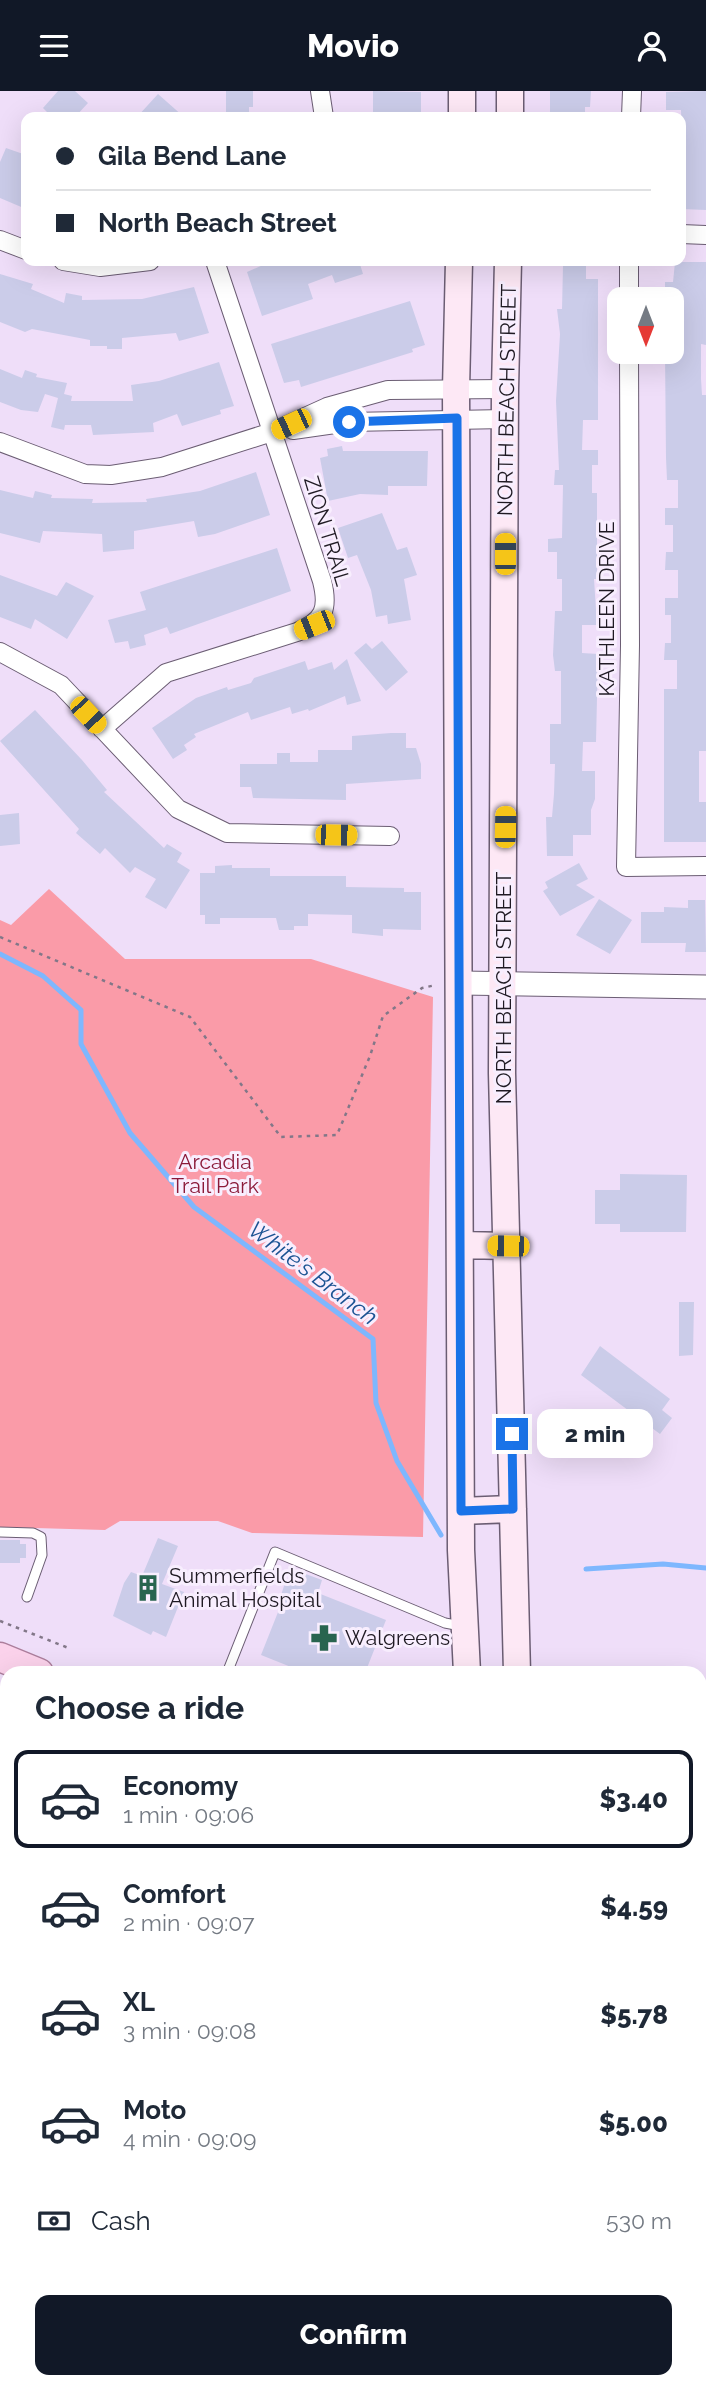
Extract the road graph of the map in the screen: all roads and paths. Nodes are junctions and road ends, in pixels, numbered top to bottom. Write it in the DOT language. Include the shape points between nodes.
graph roads {
  1 [pos="320,91"];
  2 [pos="462,91"];
  3 [pos="510,91"];
  4 [pos="632,91"];
  5 [pos="323,112"];
  6 [pos="462,112"];
  7 [pos="510,112"];
  8 [pos="631,112"];
  9 [pos="686,234"];
  10 [pos="706,235"];
  11 [pos="0,240"];
  12 [pos="21,248"];
  13 [pos="217,266"];
  14 [pos="459,266"];
  15 [pos="508,266"];
  16 [pos="629,266"];
  17 [pos="629,287"];
  18 [pos="629,364"];
  19 [pos="457,389"];
  20 [pos="505,389"];
  21 [pos="457,418"];
  22 [pos="505,419"];
  23 [pos="272,432"];
  24 [pos="0,442"];
  25 [pos="0,652"];
  26 [pos="102,729"];
  27 [pos="390,835"];
  28 [pos="706,866"];
  29 [pos="0,937"];
  30 [pos="452,983"];
  31 [pos="503,983"];
  32 [pos="706,987"];
  33 [pos="461,1245"];
  34 [pos="508,1246"];
  35 [pos="513,1509"];
  36 [pos="461,1511"];
  37 [pos="0,1532"];
  38 [pos="27,1597"];
  39 [pos="0,1621"];
  40 [pos="464,1627"];
  41 [pos="71,1649"];
  42 [pos="0,1657"];
  43 [pos="22,1666"];
  44 [pos="230,1666"];
  45 [pos="467,1666"];
  46 [pos="517,1666"];
  1 -- 5 [label="street"];
  2 -- 6 [label="main road"];
  3 -- 7 [label="main road"];
  4 -- 8 [label="street"];
  9 -- 10 [label="street"];
  11 -- 12 [label="street"];
  13 -- 23 [label="street, ZION TRAIL"];
  14 -- 19 [label="main road, NORTH BEACH STREET"];
  15 -- 20 [label="main road, NORTH BEACH STREET"];
  16 -- 17 [label="street"];
  18 -- 28 [label="street, KATHLEEN DRIVE" via="626,867"];
  19 -- 20 [label="street"];
  19 -- 21 [label="main road, NORTH BEACH STREET"];
  19 -- 23 [label="street" via="388,390 327,407"];
  20 -- 22 [label="main road, NORTH BEACH STREET"];
  21 -- 22 [label="street"];
  21 -- 23 [label="street" via="349,422"];
  21 -- 30 [label="main road, NORTH BEACH STREET"];
  22 -- 31 [label="main road, NORTH BEACH STREET"];
  23 -- 24 [label="street" via="162,467 111,475 85,474"];
  23 -- 26 [label="street, ZION TRAIL" via="322,581 324,612 314,625 297,632 166,673"];
  25 -- 26 [label="street" via="61,685"];
  26 -- 27 [label="street" via="178,809 227,833"];
  29 -- 30 [label="path" via="190,1017 281,1137 337,1135 383,1016 422,989"];
  30 -- 31 [label="street"];
  30 -- 33 [label="main road, NORTH BEACH STREET"];
  31 -- 32 [label="street"];
  31 -- 34 [label="main road, NORTH BEACH STREET"];
  33 -- 34 [label="main road"];
  33 -- 36 [label="main road, NORTH BEACH STREET"];
  34 -- 35 [label="main road, NORTH BEACH STREET"];
  35 -- 36 [label="main road"];
  35 -- 46 [label="main road, NORTH BEACH STREET"];
  36 -- 40 [label="main road, NORTH BEACH STREET"];
  37 -- 38 [label="lane" via="33,1532 41,1537 42,1555"];
  39 -- 41 [label="path"];
  40 -- 44 [label="lane" via="275,1552"];
  40 -- 45 [label="main road, NORTH BEACH STREET"];
  42 -- 43 [label="main road"];
}
